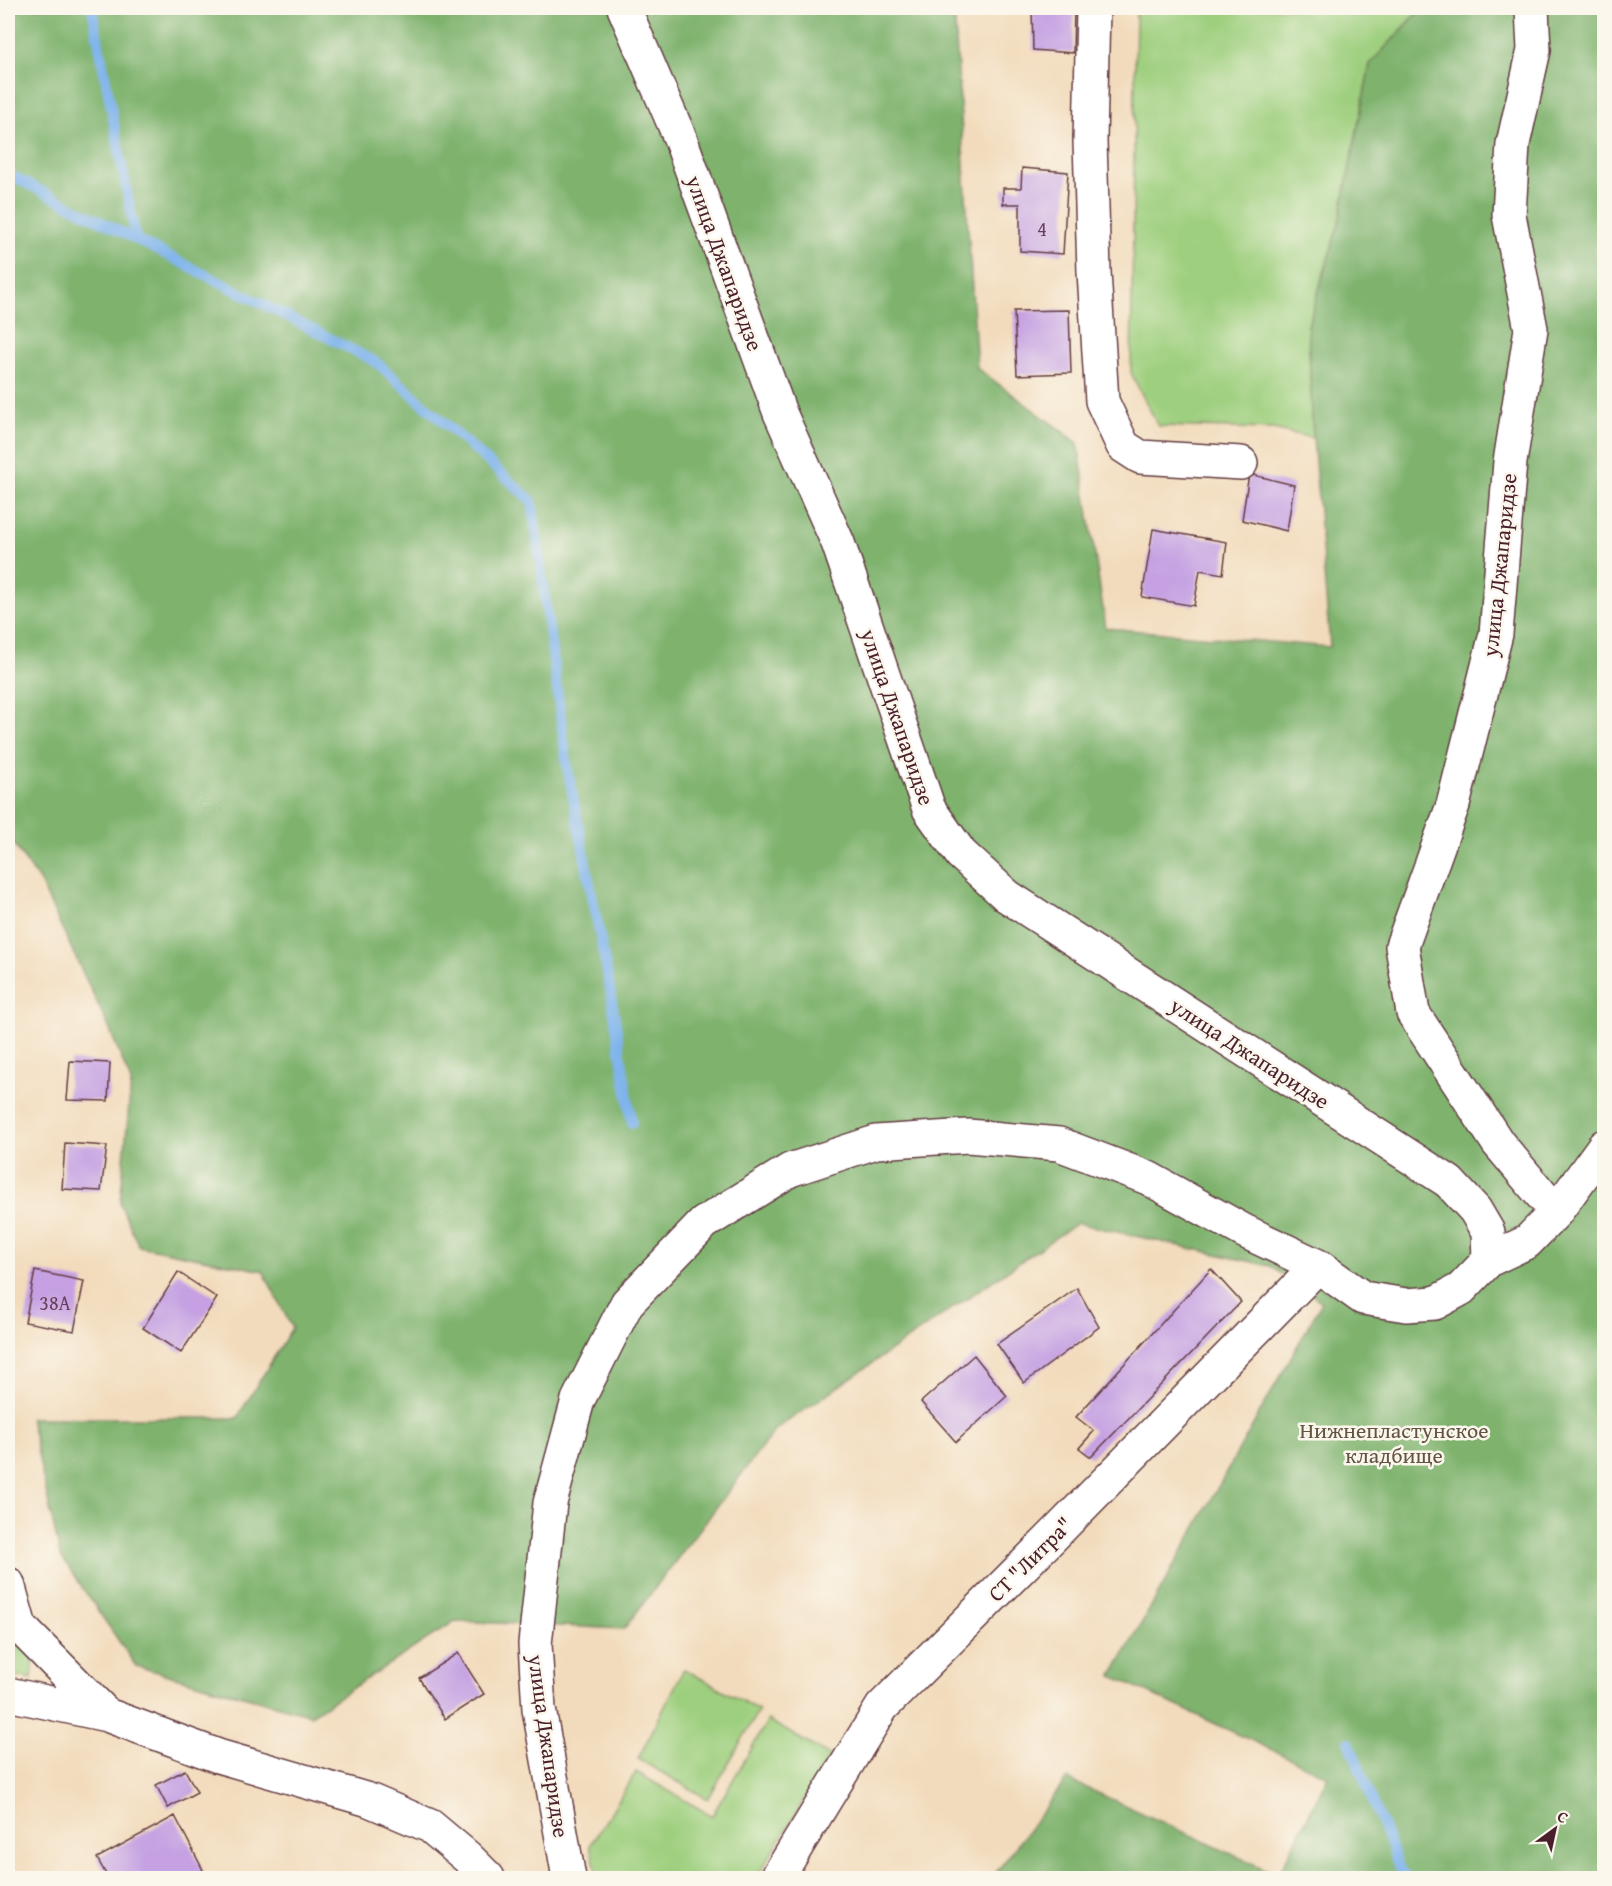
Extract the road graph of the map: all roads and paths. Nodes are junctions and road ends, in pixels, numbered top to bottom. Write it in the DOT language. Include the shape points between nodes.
graph roads {
  1 [pos="624,8"];
  2 [pos="1093,8"];
  3 [pos="1533,8"];
  4 [pos="1241,463"];
  5 [pos="1605,1146"];
  6 [pos="1556,1212"];
  7 [pos="1489,1260"];
  8 [pos="1318,1266"];
  9 [pos="8,1584"];
  10 [pos="8,1694"];
  11 [pos="106,1715"];
  12 [pos="488,1878"];
  13 [pos="569,1878"];
  14 [pos="777,1878"];
  1 -- 7 [label="street, улица Джапаридзе" via="680,138 780,413 838,543 929,809 961,854 1007,896 1449,1182 1475,1210 1488,1232"];
  2 -- 4 [label="street" via="1090,141 1102,400 1123,446 1140,457"];
  3 -- 6 [label="street, улица Джапаридзе" via="1534,50 1513,144 1509,215 1531,329 1510,462 1496,633 1453,805 1402,946 1413,1013 1498,1143"];
  5 -- 6 [label="street, улица Джапаридзе"];
  6 -- 7 [label="street, улица Джапаридзе" via="1527,1242"];
  7 -- 8 [label="street, улица Джапаридзе" via="1461,1289 1435,1303 1406,1305 1364,1298"];
  8 -- 13 [label="street, улица Джапаридзе" via="1148,1178 1059,1144 968,1136 876,1142 790,1170 704,1223 627,1303 578,1400 550,1503 534,1644 539,1709"];
  8 -- 14 [label="street, СТ \"Литра\"" via="882,1707"];
  9 -- 11 [label="street" via="20,1627"];
  10 -- 11 [label="street"];
  11 -- 12 [label="street" via="218,1756 369,1800 430,1826"];
}
